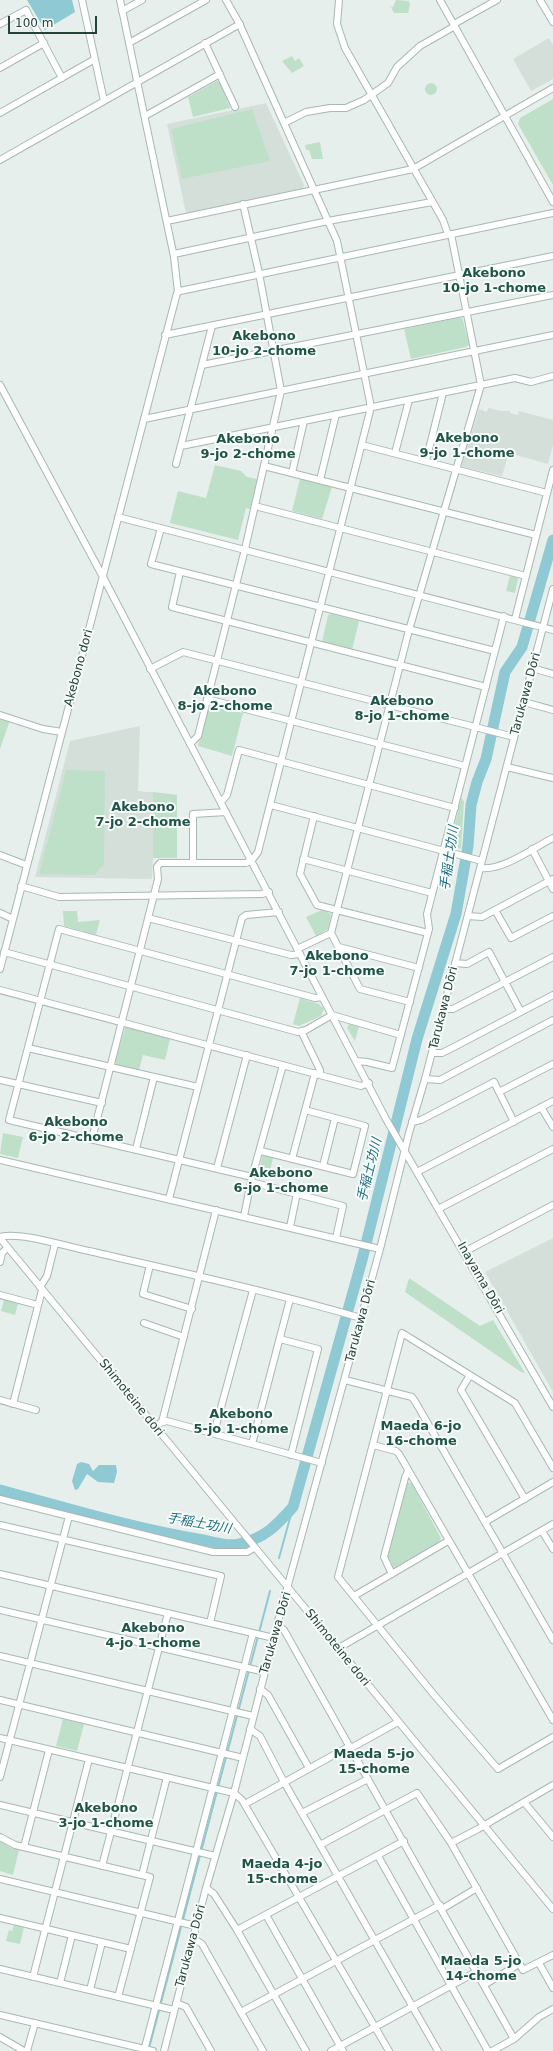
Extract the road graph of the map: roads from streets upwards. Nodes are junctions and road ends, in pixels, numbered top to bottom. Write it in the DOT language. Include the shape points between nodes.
graph roads {
  1 [pos="82,0"];
  2 [pos="120,0"];
  3 [pos="142,0"];
  4 [pos="206,0"];
  5 [pos="226,0"];
  6 [pos="339,0"];
  7 [pos="440,0"];
  8 [pos="497,0"];
  9 [pos="540,0"];
  10 [pos="122,11"];
  11 [pos="553,22"];
  12 [pos="0,24"];
  13 [pos="240,24"];
  14 [pos="454,25"];
  15 [pos="44,43"];
  16 [pos="129,43"];
  17 [pos="205,43"];
  18 [pos="95,59"];
  19 [pos="0,68"];
  20 [pos="220,74"];
  21 [pos="62,78"];
  22 [pos="137,82"];
  23 [pos="553,88"];
  24 [pos="370,95"];
  25 [pos="104,101"];
  26 [pos="235,108"];
  27 [pos="0,113"];
  28 [pos="506,115"];
  29 [pos="145,116"];
  30 [pos="284,123"];
  31 [pos="0,160"];
  32 [pos="413,169"];
  33 [pos="314,190"];
  34 [pos="432,202"];
  35 [pos="553,202"];
  36 [pos="244,204"];
  37 [pos="553,213"];
  38 [pos="167,221"];
  39 [pos="328,221"];
  40 [pos="450,234"];
  41 [pos="251,237"];
  42 [pos="174,254"];
  43 [pos="341,256"];
  44 [pos="553,256"];
  45 [pos="259,273"];
  46 [pos="459,275"];
  47 [pos="178,292"];
  48 [pos="553,295"];
  49 [pos="349,298"];
  50 [pos="467,312"];
  51 [pos="267,315"];
  52 [pos="212,326"];
  53 [pos="165,335"];
  54 [pos="553,335"];
  55 [pos="357,336"];
  56 [pos="474,350"];
  57 [pos="274,352"];
  58 [pos="202,365"];
  59 [pos="364,374"];
  60 [pos="553,376"];
  61 [pos="0,385"];
  62 [pos="481,385"];
  63 [pos="281,391"];
  64 [pos="443,393"];
  65 [pos="409,400"];
  66 [pos="370,408"];
  67 [pos="190,409"];
  68 [pos="336,414"];
  69 [pos="144,419"];
  70 [pos="304,422"];
  71 [pos="272,427"];
  72 [pos="362,445"];
  73 [pos="181,446"];
  74 [pos="395,453"];
  75 [pos="426,462"];
  76 [pos="176,464"];
  77 [pos="264,466"];
  78 [pos="456,470"];
  79 [pos="553,470"];
  80 [pos="292,473"];
  81 [pos="320,480"];
  82 [pos="351,488"];
  83 [pos="547,493"];
  84 [pos="255,506"];
  85 [pos="444,511"];
  86 [pos="118,517"];
  87 [pos="161,528"];
  88 [pos="341,528"];
  89 [pos="536,535"];
  90 [pos="245,549"];
  91 [pos="432,552"];
  92 [pos="330,571"];
  93 [pos="180,572"];
  94 [pos="526,576"];
  95 [pos="103,577"];
  96 [pos="236,586"];
  97 [pos="553,589"];
  98 [pos="420,594"];
  99 [pos="321,607"];
  100 [pos="504,616"];
  101 [pos="518,619"];
  102 [pos="227,621"];
  103 [pos="543,627"];
  104 [pos="409,630"];
  105 [pos="553,630"];
  106 [pos="311,644"];
  107 [pos="495,651"];
  108 [pos="217,660"];
  109 [pos="400,666"];
  110 [pos="532,668"];
  111 [pos="150,669"];
  112 [pos="553,674"];
  113 [pos="301,682"];
  114 [pos="486,687"];
  115 [pos="207,699"];
  116 [pos="524,702"];
  117 [pos="390,705"];
  118 [pos="553,710"];
  119 [pos="0,715"];
  120 [pos="292,721"];
  121 [pos="479,728"];
  122 [pos="62,732"];
  123 [pos="514,737"];
  124 [pos="190,744"];
  125 [pos="380,744"];
  126 [pos="282,761"];
  127 [pos="466,766"];
  128 [pos="507,767"];
  129 [pos="553,778"];
  130 [pos="369,785"];
  131 [pos="221,802"];
  132 [pos="271,805"];
  133 [pos="455,808"];
  134 [pos="226,812"];
  135 [pos="314,816"];
  136 [pos="358,828"];
  137 [pos="553,838"];
  138 [pos="532,849"];
  139 [pos="444,851"];
  140 [pos="0,855"];
  141 [pos="303,859"];
  142 [pos="252,860"];
  143 [pos="482,861"];
  144 [pos="192,863"];
  145 [pos="26,866"];
  146 [pos="480,868"];
  147 [pos="347,871"];
  148 [pos="551,880"];
  149 [pos="21,886"];
  150 [pos="553,889"];
  151 [pos="269,892"];
  152 [pos="432,893"];
  153 [pos="153,895"];
  154 [pos="337,909"];
  155 [pos="495,910"];
  156 [pos="279,912"];
  157 [pos="0,913"];
  158 [pos="468,916"];
  159 [pos="553,916"];
  160 [pos="148,918"];
  161 [pos="13,919"];
  162 [pos="331,933"];
  163 [pos="428,933"];
  164 [pos="236,942"];
  165 [pos="339,947"];
  166 [pos="140,951"];
  167 [pos="298,951"];
  168 [pos="4,952"];
  169 [pos="553,957"];
  170 [pos="455,963"];
  171 [pos="49,964"];
  172 [pos="419,968"];
  173 [pos="0,969"];
  174 [pos="227,975"];
  175 [pos="505,982"];
  176 [pos="131,986"];
  177 [pos="0,990"];
  178 [pos="553,995"];
  179 [pos="322,997"];
  180 [pos="39,1001"];
  181 [pos="410,1002"];
  182 [pos="442,1009"];
  183 [pos="218,1010"];
  184 [pos="521,1012"];
  185 [pos="332,1016"];
  186 [pos="553,1020"];
  187 [pos="122,1022"];
  188 [pos="301,1031"];
  189 [pos="401,1035"];
  190 [pos="209,1045"];
  191 [pos="28,1048"];
  192 [pos="432,1052"];
  193 [pos="247,1055"];
  194 [pos="356,1061"];
  195 [pos="553,1064"];
  196 [pos="283,1065"];
  197 [pos="111,1067"];
  198 [pos="317,1074"];
  199 [pos="154,1077"];
  200 [pos="425,1078"];
  201 [pos="0,1080"];
  202 [pos="369,1083"];
  203 [pos="18,1084"];
  204 [pos="198,1087"];
  205 [pos="499,1092"];
  206 [pos="553,1101"];
  207 [pos="102,1103"];
  208 [pos="541,1107"];
  209 [pos="305,1110"];
  210 [pos="335,1118"];
  211 [pos="412,1122"];
  212 [pos="514,1122"];
  213 [pos="553,1127"];
  214 [pos="92,1139"];
  215 [pos="136,1149"];
  216 [pos="553,1149"];
  217 [pos="404,1150"];
  218 [pos="261,1151"];
  219 [pos="292,1158"];
  220 [pos="180,1159"];
  221 [pos="0,1160"];
  222 [pos="323,1166"];
  223 [pos="217,1168"];
  224 [pos="418,1172"];
  225 [pos="252,1179"];
  226 [pos="297,1193"];
  227 [pos="169,1199"];
  228 [pos="553,1205"];
  229 [pos="440,1208"];
  230 [pos="216,1210"];
  231 [pos="244,1216"];
  232 [pos="290,1227"];
  233 [pos="0,1238"];
  234 [pos="336,1238"];
  235 [pos="55,1244"];
  236 [pos="7,1248"];
  237 [pos="380,1249"];
  238 [pos="464,1252"];
  239 [pos="0,1262"];
  240 [pos="150,1265"];
  241 [pos="200,1277"];
  242 [pos="41,1288"];
  243 [pos="253,1290"];
  244 [pos="0,1295"];
  245 [pos="290,1299"];
  246 [pos="38,1305"];
  247 [pos="192,1309"];
  248 [pos="361,1318"];
  249 [pos="144,1323"];
  250 [pos="184,1337"];
  251 [pos="280,1339"];
  252 [pos="470,1375"];
  253 [pos="345,1380"];
  254 [pos="387,1391"];
  255 [pos="0,1400"];
  256 [pos="14,1404"];
  257 [pos="553,1407"];
  258 [pos="36,1410"];
  259 [pos="162,1422"];
  260 [pos="155,1427"];
  261 [pos="214,1433"];
  262 [pos="252,1444"];
  263 [pos="373,1445"];
  264 [pos="291,1455"];
  265 [pos="322,1463"];
  266 [pos="553,1468"];
  267 [pos="408,1471"];
  268 [pos="553,1482"];
  269 [pos="0,1499"];
  270 [pos="525,1499"];
  271 [pos="69,1516"];
  272 [pos="485,1522"];
  273 [pos="0,1524"];
  274 [pos="553,1524"];
  275 [pos="542,1531"];
  276 [pos="62,1539"];
  277 [pos="448,1541"];
  278 [pos="254,1548"];
  279 [pos="553,1549"];
  280 [pos="502,1552"];
  281 [pos="0,1574"];
  282 [pos="392,1574"];
  283 [pos="467,1574"];
  284 [pos="50,1585"];
  285 [pos="289,1588"];
  286 [pos="354,1596"];
  287 [pos="0,1610"];
  288 [pos="168,1613"];
  289 [pos="41,1620"];
  290 [pos="210,1623"];
  291 [pos="277,1624"];
  292 [pos="378,1625"];
  293 [pos="257,1634"];
  294 [pos="274,1638"];
  295 [pos="553,1640"];
  296 [pos="159,1647"];
  297 [pos="337,1648"];
  298 [pos="0,1656"];
  299 [pos="30,1662"];
  300 [pos="248,1668"];
  301 [pos="265,1672"];
  302 [pos="260,1689"];
  303 [pos="148,1691"];
  304 [pos="0,1700"];
  305 [pos="19,1705"];
  306 [pos="236,1712"];
  307 [pos="253,1716"];
  308 [pos="553,1720"];
  309 [pos="398,1722"];
  310 [pos="250,1729"];
  311 [pos="138,1732"];
  312 [pos="553,1737"];
  313 [pos="0,1738"];
  314 [pos="10,1740"];
  315 [pos="351,1747"];
  316 [pos="49,1750"];
  317 [pos="225,1753"];
  318 [pos="243,1758"];
  319 [pos="89,1759"];
  320 [pos="128,1768"];
  321 [pos="309,1768"];
  322 [pos="0,1777"];
  323 [pos="167,1778"];
  324 [pos="368,1778"];
  325 [pos="284,1782"];
  326 [pos="553,1785"];
  327 [pos="216,1789"];
  328 [pos="234,1793"];
  329 [pos="524,1802"];
  330 [pos="245,1804"];
  331 [pos="0,1805"];
  332 [pos="386,1809"];
  333 [pos="33,1813"];
  334 [pos="302,1813"];
  335 [pos="73,1823"];
  336 [pos="484,1826"];
  337 [pos="111,1832"];
  338 [pos="552,1836"];
  339 [pos="0,1837"];
  340 [pos="151,1841"];
  341 [pos="404,1841"];
  342 [pos="451,1843"];
  343 [pos="320,1845"];
  344 [pos="24,1848"];
  345 [pos="199,1852"];
  346 [pos="215,1856"];
  347 [pos="378,1856"];
  348 [pos="64,1857"];
  349 [pos="102,1866"];
  350 [pos="142,1875"];
  351 [pos="337,1876"];
  352 [pos="0,1879"];
  353 [pos="206,1888"];
  354 [pos="477,1888"];
  355 [pos="55,1891"];
  356 [pos="299,1898"];
  357 [pos="441,1907"];
  358 [pos="553,1909"];
  359 [pos="140,1912"];
  360 [pos="266,1915"];
  361 [pos="0,1918"];
  362 [pos="414,1919"];
  363 [pos="181,1922"];
  364 [pos="196,1926"];
  365 [pos="45,1929"];
  366 [pos="237,1930"];
  367 [pos="72,1935"];
  368 [pos="193,1938"];
  369 [pos="375,1941"];
  370 [pos="102,1942"];
  371 [pos="131,1949"];
  372 [pos="553,1955"];
  373 [pos="336,1962"];
  374 [pos="539,1963"];
  375 [pos="519,1964"];
  376 [pos="0,1969"];
  377 [pos="476,1972"];
  378 [pos="33,1977"];
  379 [pos="303,1980"];
  380 [pos="60,1983"];
  381 [pos="452,1985"];
  382 [pos="484,1985"];
  383 [pos="553,1988"];
  384 [pos="90,1990"];
  385 [pos="274,1995"];
  386 [pos="118,1997"];
  387 [pos="176,2003"];
  388 [pos="159,2006"];
  389 [pos="412,2006"];
  390 [pos="553,2009"];
  391 [pos="174,2010"];
  392 [pos="241,2012"];
  393 [pos="0,2015"];
  394 [pos="35,2023"];
  395 [pos="374,2027"];
  396 [pos="0,2037"];
  397 [pos="514,2039"];
  398 [pos="342,2048"];
  399 [pos="148,2050"];
  400 [pos="24,2051"];
  401 [pos="27,2051"];
  402 [pos="164,2051"];
  403 [pos="212,2051"];
  404 [pos="263,2051"];
  405 [pos="306,2051"];
  406 [pos="331,2051"];
  407 [pos="389,2051"];
  408 [pos="438,2051"];
  409 [pos="488,2051"];
  410 [pos="492,2051"];
  1 -- 18 [label="street"];
  2 -- 10 [label="street"];
  3 -- 10 [label="street"];
  4 -- 16 [label="street"];
  5 -- 13 [label="street"];
  6 -- 24 [label="street" via="337,24 345,48"];
  7 -- 14 [label="street"];
  8 -- 14 [label="street"];
  9 -- 11 [label="street"];
  10 -- 16 [label="street"];
  12 -- 15 [label="street" via="26,10"];
  13 -- 17 [label="street"];
  13 -- 30 [label="street"];
  14 -- 24 [label="street" via="420,46 397,67 388,83"];
  14 -- 28 [label="street"];
  15 -- 19 [label="street"];
  15 -- 21 [label="street"];
  16 -- 22 [label="street"];
  17 -- 20 [label="street"];
  17 -- 22 [label="street"];
  18 -- 21 [label="street"];
  18 -- 25 [label="street"];
  20 -- 26 [label="street"];
  20 -- 29 [label="street"];
  21 -- 27 [label="street"];
  22 -- 25 [label="street"];
  22 -- 29 [label="street"];
  23 -- 28 [label="street"];
  24 -- 30 [label="street" via="346,108 306,112"];
  24 -- 32 [label="street"];
  25 -- 31 [label="street"];
  28 -- 32 [label="street"];
  28 -- 35 [label="street"];
  29 -- 38 [label="street"];
  30 -- 33 [label="street"];
  32 -- 33 [label="street"];
  32 -- 34 [label="street"];
  33 -- 36 [label="street"];
  33 -- 39 [label="street"];
  34 -- 39 [label="street"];
  34 -- 40 [label="street"];
  36 -- 38 [label="street"];
  36 -- 41 [label="street"];
  37 -- 40 [label="street"];
  38 -- 42 [label="street"];
  39 -- 41 [label="street"];
  39 -- 43 [label="street"];
  40 -- 43 [label="street"];
  40 -- 46 [label="street"];
  41 -- 42 [label="street"];
  41 -- 45 [label="street"];
  42 -- 47 [label="street"];
  43 -- 45 [label="street"];
  43 -- 49 [label="street"];
  44 -- 46 [label="street"];
  45 -- 47 [label="street"];
  45 -- 51 [label="street"];
  46 -- 49 [label="street"];
  46 -- 50 [label="street"];
  47 -- 53 [label="street, Akebono dori"];
  48 -- 50 [label="street"];
  49 -- 51 [label="street"];
  49 -- 55 [label="street"];
  50 -- 55 [label="street"];
  50 -- 56 [label="street"];
  51 -- 52 [label="street"];
  51 -- 57 [label="street"];
  52 -- 53 [label="street"];
  52 -- 58 [label="street"];
  53 -- 69 [label="street, Akebono dori"];
  54 -- 56 [label="street"];
  55 -- 57 [label="street"];
  55 -- 59 [label="street"];
  56 -- 59 [label="street"];
  56 -- 62 [label="street"];
  57 -- 58 [label="street"];
  57 -- 63 [label="street"];
  58 -- 67 [label="street"];
  59 -- 63 [label="street"];
  59 -- 66 [label="street"];
  60 -- 62 [label="street" via="532,382 515,378"];
  61 -- 95 [label="street"];
  62 -- 64 [label="street"];
  62 -- 78 [label="street"];
  63 -- 67 [label="street"];
  63 -- 71 [label="street"];
  64 -- 65 [label="street"];
  64 -- 75 [label="street"];
  65 -- 66 [label="street"];
  65 -- 74 [label="street"];
  66 -- 68 [label="street"];
  66 -- 72 [label="street"];
  67 -- 69 [label="street"];
  67 -- 73 [label="street"];
  68 -- 70 [label="street"];
  68 -- 81 [label="street"];
  69 -- 86 [label="street, Akebono dori"];
  70 -- 71 [label="street"];
  70 -- 80 [label="street"];
  71 -- 73 [label="street"];
  71 -- 77 [label="street"];
  72 -- 74 [label="street"];
  72 -- 82 [label="street"];
  73 -- 76 [label="street"];
  74 -- 75 [label="street"];
  75 -- 78 [label="street"];
  77 -- 80 [label="street"];
  77 -- 84 [label="street"];
  78 -- 83 [label="street"];
  78 -- 85 [label="street"];
  79 -- 83 [label="street"];
  80 -- 81 [label="street"];
  81 -- 82 [label="street"];
  82 -- 85 [label="street"];
  82 -- 88 [label="street"];
  83 -- 89 [label="street"];
  84 -- 88 [label="street"];
  84 -- 90 [label="street"];
  85 -- 89 [label="street"];
  85 -- 91 [label="street"];
  86 -- 87 [label="street"];
  86 -- 95 [label="street, Akebono dori"];
  87 -- 90 [label="street"];
  87 -- 93 [label="street" via="151,564"];
  88 -- 91 [label="street"];
  88 -- 92 [label="street"];
  89 -- 94 [label="street"];
  90 -- 92 [label="street"];
  90 -- 96 [label="street"];
  91 -- 94 [label="street"];
  91 -- 98 [label="street"];
  92 -- 98 [label="street"];
  92 -- 99 [label="street"];
  93 -- 96 [label="street"];
  93 -- 102 [label="street" via="172,607"];
  94 -- 101 [label="street"];
  95 -- 111 [label="street, Inayama Dōri"];
  95 -- 122 [label="street, Akebono dori"];
  96 -- 99 [label="street"];
  96 -- 102 [label="street"];
  97 -- 103 [label="street, Tarukawa Dōri"];
  98 -- 100 [label="street"];
  98 -- 104 [label="street"];
  99 -- 104 [label="street"];
  99 -- 106 [label="street"];
  100 -- 101 [label="street"];
  100 -- 107 [label="street"];
  101 -- 103 [label="street"];
  102 -- 106 [label="street"];
  102 -- 108 [label="street"];
  103 -- 105 [label="street"];
  103 -- 110 [label="street, Tarukawa Dōri"];
  104 -- 107 [label="street"];
  104 -- 109 [label="street"];
  106 -- 109 [label="street"];
  106 -- 113 [label="street"];
  107 -- 114 [label="street"];
  108 -- 111 [label="street" via="183,652"];
  108 -- 113 [label="street"];
  108 -- 115 [label="street"];
  109 -- 114 [label="street"];
  109 -- 117 [label="street"];
  110 -- 112 [label="street"];
  110 -- 116 [label="street, Tarukawa Dōri"];
  111 -- 124 [label="street, Inayama Dōri"];
  113 -- 117 [label="street"];
  113 -- 120 [label="street"];
  114 -- 121 [label="street"];
  115 -- 120 [label="street"];
  115 -- 124 [label="street" via="198,736"];
  116 -- 118 [label="street"];
  116 -- 123 [label="street, Tarukawa Dōri"];
  117 -- 121 [label="street"];
  117 -- 125 [label="street"];
  119 -- 122 [label="street" via="43,729"];
  120 -- 125 [label="street"];
  120 -- 126 [label="street"];
  121 -- 123 [label="street"];
  121 -- 127 [label="street"];
  122 -- 145 [label="street, Akebono dori"];
  123 -- 128 [label="street, Tarukawa Dōri"];
  124 -- 131 [label="street, Inayama Dōri"];
  125 -- 127 [label="street"];
  125 -- 130 [label="street"];
  126 -- 130 [label="street"];
  126 -- 131 [label="street" via="239,750 227,795"];
  126 -- 132 [label="street"];
  127 -- 133 [label="street"];
  128 -- 129 [label="street"];
  128 -- 143 [label="street, Tarukawa Dōri"];
  130 -- 133 [label="street"];
  130 -- 136 [label="street"];
  131 -- 134 [label="street, Inayama Dōri"];
  132 -- 135 [label="street"];
  132 -- 142 [label="street" via="258,852"];
  133 -- 139 [label="street"];
  134 -- 142 [label="street, Inayama Dōri"];
  134 -- 144 [label="street" via="193,814"];
  135 -- 136 [label="street"];
  135 -- 141 [label="street"];
  136 -- 139 [label="street"];
  136 -- 147 [label="street"];
  137 -- 138 [label="street"];
  138 -- 146 [label="street" via="498,866"];
  138 -- 148 [label="street"];
  139 -- 143 [label="street"];
  139 -- 152 [label="street"];
  140 -- 145 [label="street"];
  141 -- 147 [label="street"];
  141 -- 154 [label="street" via="300,874 317,905"];
  142 -- 144 [label="street" via="246,863"];
  142 -- 151 [label="street, Inayama Dōri"];
  143 -- 146 [label="street, Tarukawa Dōri"];
  144 -- 153 [label="street" via="160,863 157,867 158,879"];
  145 -- 149 [label="street, Akebono dori"];
  146 -- 158 [label="street, Tarukawa Dōri"];
  147 -- 152 [label="street"];
  147 -- 154 [label="street"];
  148 -- 150 [label="street"];
  148 -- 155 [label="street"];
  149 -- 153 [label="street" via="59,896"];
  149 -- 161 [label="street, Akebono dori"];
  151 -- 153 [label="street"];
  151 -- 156 [label="street, Inayama Dōri"];
  152 -- 163 [label="street" via="426,914"];
  153 -- 160 [label="street"];
  154 -- 162 [label="street"];
  154 -- 163 [label="street"];
  155 -- 158 [label="street" via="482,917"];
  155 -- 159 [label="street" via="511,938"];
  156 -- 164 [label="street" via="246,915 242,918"];
  156 -- 167 [label="street, Inayama Dōri"];
  157 -- 161 [label="street"];
  158 -- 170 [label="street, Tarukawa Dōri"];
  160 -- 164 [label="street"];
  160 -- 166 [label="street"];
  161 -- 168 [label="street, Akebono dori"];
  162 -- 165 [label="street"];
  162 -- 167 [label="street"];
  163 -- 172 [label="street"];
  164 -- 167 [label="street" via="291,956"];
  164 -- 174 [label="street"];
  165 -- 172 [label="street"];
  165 -- 181 [label="street" via="360,989"];
  166 -- 171 [label="street" via="59,929"];
  166 -- 174 [label="street"];
  166 -- 176 [label="street"];
  167 -- 179 [label="street, Inayama Dōri"];
  168 -- 171 [label="street"];
  168 -- 173 [label="street, Akebono dori"];
  169 -- 175 [label="street"];
  170 -- 175 [label="street" via="467,964 489,952"];
  170 -- 182 [label="street, Tarukawa Dōri"];
  171 -- 176 [label="street"];
  171 -- 180 [label="street"];
  172 -- 181 [label="street"];
  174 -- 179 [label="street" via="315,998"];
  174 -- 183 [label="street"];
  175 -- 182 [label="street" via="453,1009"];
  175 -- 184 [label="street"];
  176 -- 183 [label="street"];
  176 -- 187 [label="street"];
  177 -- 180 [label="street"];
  178 -- 184 [label="street"];
  179 -- 185 [label="street, Inayama Dōri"];
  180 -- 187 [label="street"];
  180 -- 191 [label="street"];
  181 -- 189 [label="street"];
  182 -- 192 [label="street, Tarukawa Dōri"];
  183 -- 188 [label="street"];
  183 -- 190 [label="street"];
  184 -- 192 [label="street" via="442,1053"];
  185 -- 188 [label="street"];
  185 -- 189 [label="street"];
  185 -- 194 [label="street, Inayama Dōri"];
  186 -- 200 [label="street" via="440,1080"];
  187 -- 190 [label="street"];
  187 -- 197 [label="street"];
  188 -- 198 [label="street" via="320,1070"];
  189 -- 194 [label="street" via="392,1068"];
  190 -- 193 [label="street"];
  190 -- 204 [label="street"];
  191 -- 197 [label="street"];
  191 -- 203 [label="street"];
  192 -- 200 [label="street, Tarukawa Dōri"];
  193 -- 196 [label="street"];
  193 -- 223 [label="street"];
  194 -- 202 [label="street, Inayama Dōri"];
  195 -- 205 [label="street"];
  196 -- 198 [label="street"];
  196 -- 218 [label="street"];
  197 -- 199 [label="street"];
  197 -- 207 [label="street"];
  198 -- 202 [label="street" via="361,1086"];
  198 -- 209 [label="street"];
  199 -- 204 [label="street"];
  199 -- 215 [label="street"];
  200 -- 211 [label="street, Tarukawa Dōri"];
  201 -- 203 [label="street"];
  202 -- 217 [label="street, Inayama Dōri"];
  203 -- 207 [label="street"];
  203 -- 214 [label="street" via="9,1120"];
  204 -- 220 [label="street"];
  205 -- 211 [label="street" via="494,1082 421,1120"];
  205 -- 212 [label="street"];
  206 -- 208 [label="street"];
  207 -- 214 [label="street"];
  208 -- 212 [label="street"];
  208 -- 213 [label="street"];
  209 -- 210 [label="street"];
  209 -- 219 [label="street"];
  210 -- 222 [label="street"];
  210 -- 222 [label="street" via="365,1126 353,1174"];
  211 -- 217 [label="street, Tarukawa Dōri"];
  212 -- 224 [label="street"];
  214 -- 215 [label="street"];
  215 -- 220 [label="street"];
  216 -- 229 [label="street"];
  217 -- 224 [label="street, Inayama Dōri"];
  217 -- 237 [label="street, Tarukawa Dōri"];
  218 -- 219 [label="street"];
  218 -- 225 [label="street"];
  219 -- 222 [label="street"];
  220 -- 223 [label="street"];
  220 -- 227 [label="street"];
  221 -- 227 [label="street"];
  223 -- 225 [label="street"];
  224 -- 229 [label="street, Inayama Dōri"];
  225 -- 226 [label="street"];
  225 -- 231 [label="street"];
  226 -- 232 [label="street"];
  226 -- 234 [label="street" via="343,1206"];
  227 -- 230 [label="street"];
  228 -- 238 [label="street"];
  229 -- 238 [label="street, Inayama Dōri"];
  230 -- 231 [label="street"];
  230 -- 241 [label="street"];
  231 -- 232 [label="street"];
  232 -- 234 [label="street"];
  233 -- 235 [label="street" via="12,1235"];
  233 -- 236 [label="street, Shimoteine dori"];
  234 -- 237 [label="street"];
  235 -- 240 [label="street"];
  235 -- 242 [label="street" via="47,1276"];
  236 -- 239 [label="street" via="2,1253"];
  236 -- 242 [label="street, Shimoteine dori"];
  237 -- 248 [label="street, Tarukawa Dōri"];
  238 -- 257 [label="street, Inayama Dōri"];
  240 -- 241 [label="street"];
  240 -- 247 [label="street" via="144,1294"];
  241 -- 243 [label="street"];
  241 -- 247 [label="street"];
  242 -- 246 [label="street"];
  242 -- 260 [label="street, Shimoteine dori"];
  243 -- 245 [label="street"];
  243 -- 261 [label="street"];
  244 -- 246 [label="street"];
  245 -- 248 [label="street"];
  245 -- 251 [label="street"];
  246 -- 256 [label="street"];
  247 -- 250 [label="street"];
  248 -- 253 [label="street, Tarukawa Dōri"];
  249 -- 250 [label="street"];
  250 -- 259 [label="street"];
  251 -- 262 [label="street"];
  251 -- 264 [label="street" via="318,1349"];
  252 -- 254 [label="street" via="402,1333"];
  252 -- 266 [label="street" via="515,1404"];
  252 -- 270 [label="street" via="461,1390"];
  253 -- 254 [label="street"];
  253 -- 265 [label="street, Tarukawa Dōri"];
  254 -- 263 [label="street"];
  254 -- 272 [label="street" via="412,1397 416,1402"];
  255 -- 256 [label="street"];
  256 -- 258 [label="street"];
  259 -- 260 [label="street"];
  259 -- 261 [label="street" via="167,1421"];
  260 -- 278 [label="street, Shimoteine dori"];
  261 -- 262 [label="street"];
  262 -- 264 [label="street"];
  263 -- 267 [label="street" via="396,1451"];
  263 -- 286 [label="street" via="338,1577"];
  264 -- 265 [label="street"];
  265 -- 285 [label="street, Tarukawa Dōri"];
  267 -- 277 [label="street"];
  267 -- 282 [label="street" via="384,1557"];
  268 -- 270 [label="street"];
  269 -- 271 [label="street"];
  270 -- 272 [label="street"];
  271 -- 276 [label="street"];
  271 -- 278 [label="street" via="213,1552 242,1552"];
  272 -- 280 [label="street"];
  273 -- 276 [label="street"];
  274 -- 275 [label="street"];
  275 -- 279 [label="street"];
  275 -- 280 [label="street"];
  276 -- 284 [label="street"];
  276 -- 290 [label="street" via="221,1576"];
  277 -- 282 [label="street"];
  277 -- 283 [label="street"];
  278 -- 285 [label="street, Shimoteine dori"];
  280 -- 283 [label="street"];
  280 -- 295 [label="street"];
  281 -- 284 [label="street"];
  282 -- 286 [label="street"];
  283 -- 292 [label="street"];
  283 -- 308 [label="street"];
  284 -- 288 [label="street"];
  284 -- 289 [label="street"];
  285 -- 291 [label="street, Tarukawa Dōri"];
  285 -- 297 [label="street, Shimoteine dori"];
  286 -- 292 [label="street"];
  287 -- 289 [label="street"];
  288 -- 290 [label="street"];
  288 -- 296 [label="street"];
  289 -- 296 [label="street"];
  289 -- 299 [label="street"];
  290 -- 293 [label="street"];
  291 -- 294 [label="street, Tarukawa Dōri"];
  291 -- 315 [label="street" via="284,1630"];
  292 -- 297 [label="street"];
  292 -- 312 [label="street" via="498,1769"];
  293 -- 294 [label="street"];
  293 -- 300 [label="street"];
  294 -- 301 [label="street, Tarukawa Dōri"];
  296 -- 300 [label="street"];
  296 -- 303 [label="street"];
  297 -- 309 [label="street, Shimoteine dori"];
  298 -- 299 [label="street"];
  299 -- 303 [label="street"];
  299 -- 305 [label="street"];
  300 -- 301 [label="street"];
  300 -- 306 [label="street"];
  301 -- 302 [label="street, Tarukawa Dōri"];
  302 -- 307 [label="street, Tarukawa Dōri"];
  302 -- 321 [label="street" via="268,1695"];
  303 -- 306 [label="street"];
  303 -- 311 [label="street"];
  304 -- 305 [label="street"];
  305 -- 311 [label="street"];
  305 -- 314 [label="street"];
  306 -- 307 [label="street"];
  306 -- 317 [label="street"];
  307 -- 310 [label="street, Tarukawa Dōri"];
  309 -- 315 [label="street"];
  309 -- 336 [label="street, Shimoteine dori"];
  310 -- 318 [label="street, Tarukawa Dōri"];
  310 -- 325 [label="street" via="260,1736"];
  311 -- 317 [label="street"];
  311 -- 320 [label="street"];
  313 -- 314 [label="street"];
  314 -- 316 [label="street"];
  314 -- 322 [label="street"];
  315 -- 321 [label="street"];
  315 -- 324 [label="street"];
  316 -- 319 [label="street"];
  316 -- 333 [label="street"];
  317 -- 318 [label="street"];
  317 -- 327 [label="street"];
  318 -- 328 [label="street, Tarukawa Dōri"];
  319 -- 320 [label="street"];
  319 -- 335 [label="street"];
  320 -- 323 [label="street"];
  320 -- 337 [label="street"];
  321 -- 325 [label="street"];
  323 -- 327 [label="street"];
  323 -- 340 [label="street"];
  324 -- 332 [label="street"];
  324 -- 334 [label="street"];
  325 -- 330 [label="street"];
  325 -- 334 [label="street"];
  326 -- 329 [label="street"];
  327 -- 328 [label="street"];
  327 -- 345 [label="street"];
  328 -- 330 [label="street"];
  328 -- 346 [label="street, Tarukawa Dōri"];
  329 -- 336 [label="street"];
  329 -- 338 [label="street"];
  330 -- 356 [label="street"];
  331 -- 333 [label="street"];
  332 -- 341 [label="street"];
  332 -- 342 [label="street" via="417,1793"];
  332 -- 343 [label="street"];
  333 -- 335 [label="street"];
  333 -- 344 [label="street"];
  334 -- 343 [label="street"];
  335 -- 337 [label="street"];
  335 -- 348 [label="street"];
  336 -- 342 [label="street"];
  336 -- 358 [label="street, Shimoteine dori"];
  337 -- 340 [label="street"];
  337 -- 349 [label="street"];
  339 -- 344 [label="street"];
  340 -- 345 [label="street"];
  340 -- 350 [label="street"];
  341 -- 347 [label="street"];
  341 -- 357 [label="street"];
  342 -- 354 [label="street"];
  343 -- 351 [label="street"];
  344 -- 348 [label="street"];
  345 -- 346 [label="street"];
  345 -- 363 [label="street"];
  346 -- 353 [label="street, Tarukawa Dōri"];
  347 -- 351 [label="street"];
  347 -- 362 [label="street"];
  348 -- 349 [label="street"];
  348 -- 355 [label="street"];
  349 -- 350 [label="street"];
  350 -- 359 [label="street" via="150,1877"];
  351 -- 356 [label="street"];
  351 -- 369 [label="street"];
  352 -- 355 [label="street"];
  353 -- 364 [label="street, Tarukawa Dōri"];
  353 -- 366 [label="street" via="214,1894"];
  354 -- 357 [label="street"];
  354 -- 375 [label="street"];
  355 -- 359 [label="street"];
  355 -- 365 [label="street"];
  356 -- 360 [label="street"];
  356 -- 373 [label="street"];
  357 -- 362 [label="street"];
  357 -- 377 [label="street"];
  359 -- 363 [label="street"];
  359 -- 371 [label="street"];
  360 -- 366 [label="street"];
  360 -- 379 [label="street"];
  361 -- 365 [label="street"];
  362 -- 369 [label="street"];
  362 -- 381 [label="street"];
  363 -- 364 [label="street"];
  363 -- 388 [label="street"];
  364 -- 368 [label="street, Tarukawa Dōri"];
  365 -- 367 [label="street"];
  365 -- 378 [label="street"];
  366 -- 385 [label="street"];
  367 -- 370 [label="street"];
  367 -- 380 [label="street"];
  368 -- 387 [label="street, Tarukawa Dōri"];
  368 -- 392 [label="street" via="202,1944"];
  369 -- 373 [label="street"];
  369 -- 389 [label="street"];
  370 -- 371 [label="street"];
  370 -- 384 [label="street"];
  371 -- 386 [label="street"];
  372 -- 374 [label="street"];
  373 -- 379 [label="street"];
  373 -- 395 [label="street"];
  374 -- 375 [label="street" via="523,1970"];
  374 -- 383 [label="street"];
  375 -- 382 [label="street"];
  376 -- 378 [label="street"];
  377 -- 381 [label="street"];
  377 -- 382 [label="street"];
  378 -- 380 [label="street"];
  379 -- 385 [label="street"];
  379 -- 398 [label="street"];
  380 -- 384 [label="street"];
  381 -- 389 [label="street"];
  381 -- 409 [label="street"];
  382 -- 397 [label="street"];
  384 -- 386 [label="street"];
  385 -- 392 [label="street"];
  385 -- 405 [label="street"];
  386 -- 388 [label="street"];
  387 -- 391 [label="street, Tarukawa Dōri"];
  387 -- 403 [label="street" via="186,2007"];
  388 -- 391 [label="street"];
  388 -- 399 [label="street"];
  389 -- 395 [label="street"];
  389 -- 408 [label="street"];
  390 -- 397 [label="street" via="538,2017"];
  391 -- 402 [label="street, Tarukawa Dōri"];
  392 -- 404 [label="street"];
  393 -- 394 [label="street"];
  394 -- 399 [label="street"];
  394 -- 401 [label="street"];
  395 -- 398 [label="street"];
  395 -- 407 [label="street"];
  396 -- 400 [label="street"];
  397 -- 410 [label="street"];
  398 -- 406 [label="street"];
}
